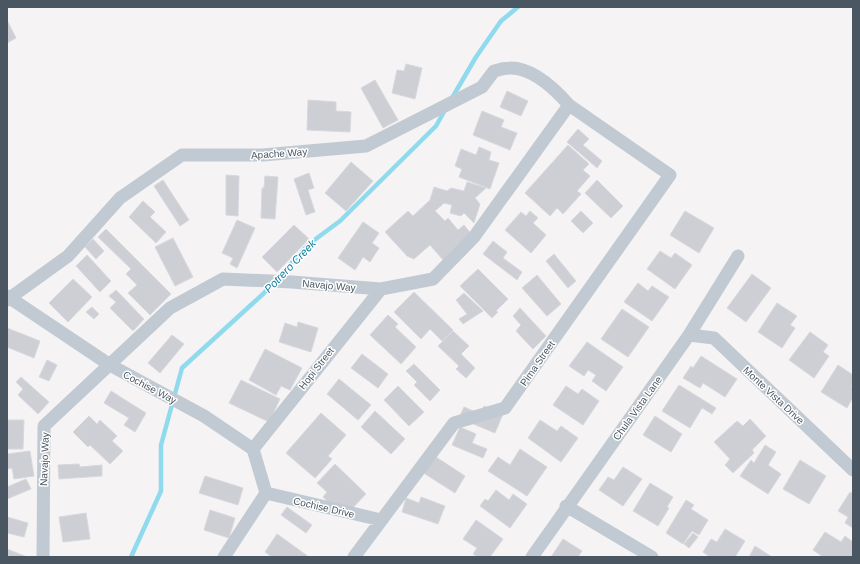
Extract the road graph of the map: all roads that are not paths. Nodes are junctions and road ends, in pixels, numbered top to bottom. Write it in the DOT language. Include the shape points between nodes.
graph roads {
  1 [pos="569,105"];
  2 [pos="670,175"];
  3 [pos="738,256"];
  4 [pos="381,289"];
  5 [pos="8,298"];
  6 [pos="688,335"];
  7 [pos="110,365"];
  8 [pos="253,449"];
  9 [pos="853,470"];
  10 [pos="266,493"];
  11 [pos="566,506"];
  12 [pos="381,520"];
  13 [pos="43,557"];
  14 [pos="224,557"];
  15 [pos="354,557"];
  16 [pos="532,557"];
  17 [pos="652,557"];
  1 -- 2 [label="street, Apache Way"];
  1 -- 4 [label="street, Navajo Way" via="474,237 433,279"];
  1 -- 5 [label="street, Apache Way" via="558,92 528,71 510,68 494,71 482,87 366,146 263,155 182,155 120,198 68,256"];
  2 -- 12 [label="street, Pima Street" via="506,408 454,423"];
  3 -- 6 [label="street, Chula Vista Lane"];
  4 -- 7 [label="street, Navajo Way" via="223,279 170,308"];
  4 -- 8 [label="street, Hopi Street"];
  5 -- 7 [label="street, Cochise Way"];
  6 -- 9 [label="street, Monte Vista Drive" via="714,338"];
  6 -- 11 [label="street, Chula Vista Lane"];
  7 -- 8 [label="street, Cochise Way" via="204,416"];
  7 -- 13 [label="street, Navajo Way" via="44,426"];
  8 -- 10 [label="street"];
  10 -- 12 [label="street, Cochise Drive"];
  10 -- 14 [label="street"];
  11 -- 16 [label="street, Chula Vista Lane"];
  11 -- 17 [label="street"];
  12 -- 15 [label="street, Pima Street"];
}
